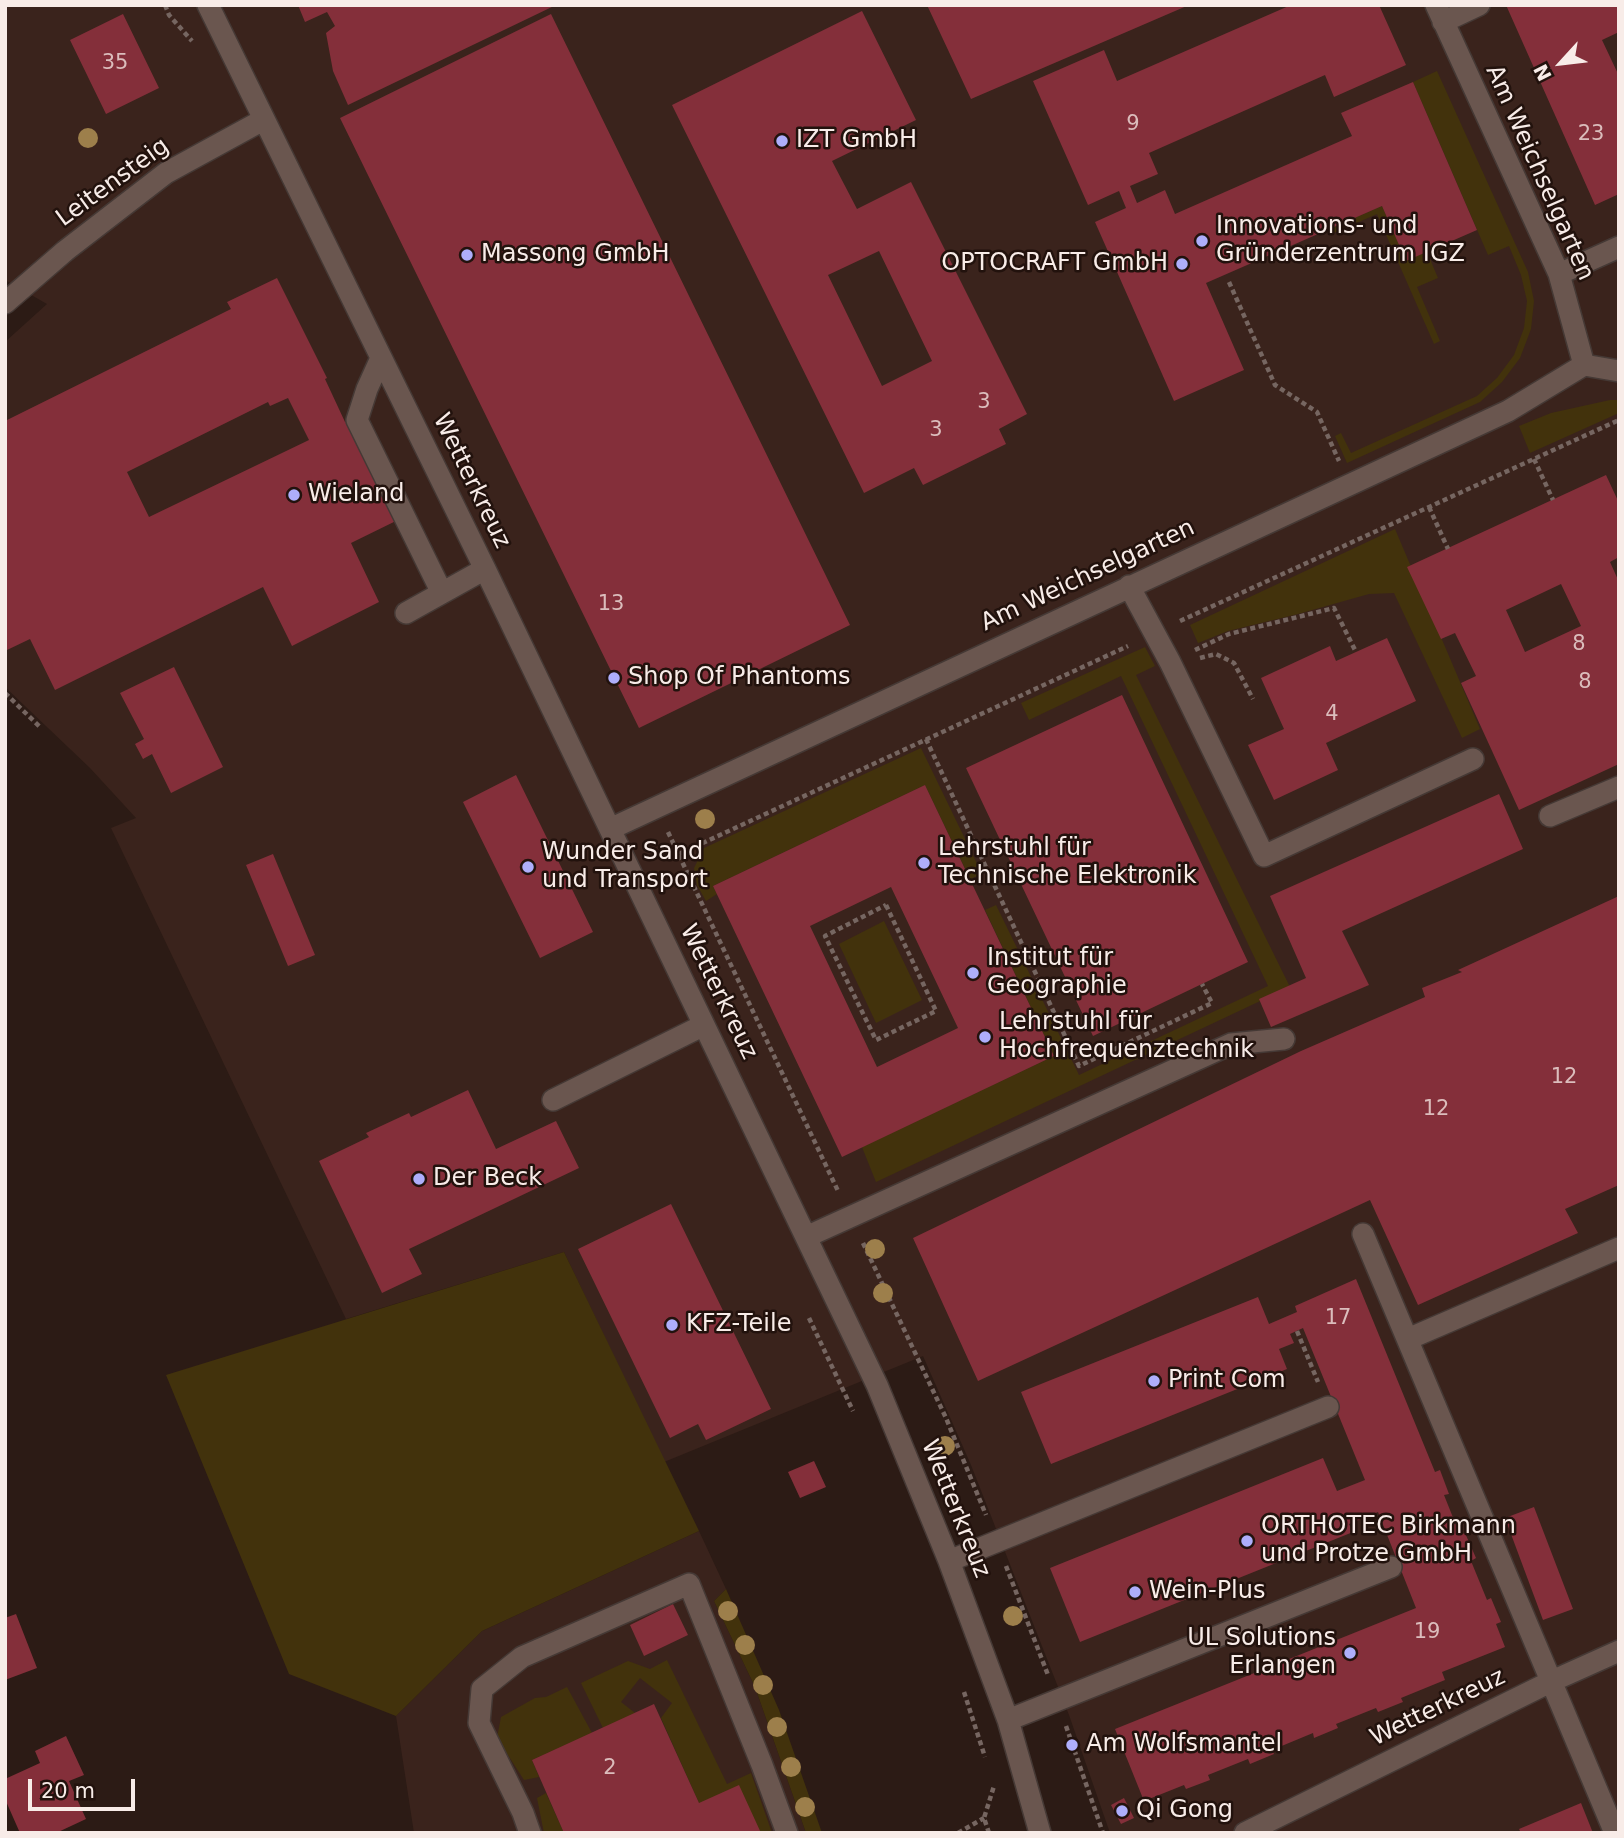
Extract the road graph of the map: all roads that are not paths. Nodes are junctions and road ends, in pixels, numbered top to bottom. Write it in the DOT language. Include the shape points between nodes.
graph roads {
  1 [pos="208,5"];
  2 [pos="1479,5"];
  3 [pos="1440,13"];
  4 [pos="263,120"];
  5 [pos="1619,247"];
  6 [pos="1559,274"];
  7 [pos="5,303"];
  8 [pos="381,358"];
  9 [pos="1584,365"];
  10 [pos="1619,371"];
  11 [pos="485,569"];
  12 [pos="1129,586"];
  13 [pos="442,593"];
  14 [pos="405,613"];
  15 [pos="1473,759"];
  16 [pos="1619,787"];
  17 [pos="1550,816"];
  18 [pos="610,829"];
  19 [pos="704,1025"];
  20 [pos="1284,1039"];
  21 [pos="553,1100"];
  22 [pos="1363,1234"];
  23 [pos="806,1237"];
  24 [pos="1619,1248"];
  25 [pos="1408,1339"];
  26 [pos="1328,1407"];
  27 [pos="949,1561"];
  28 [pos="1391,1567"];
  29 [pos="1619,1651"];
  30 [pos="1550,1682"];
  31 [pos="1007,1720"];
  32 [pos="530,1833"];
  33 [pos="787,1833"];
  34 [pos="1040,1833"];
  35 [pos="1245,1833"];
  36 [pos="1615,1833"];
  1 -- 4 [label="street, Wetterkreuz"];
  2 -- 3 [label="street"];
  3 -- 6 [label="street, Am Weichselgarten"];
  4 -- 7 [label="street, Leitensteig" via="166,173"];
  4 -- 8 [label="street, Wetterkreuz"];
  5 -- 6 [label="street"];
  6 -- 9 [label="street, Am Weichselgarten"];
  8 -- 11 [label="street, Wetterkreuz"];
  8 -- 13 [label="street" via="357,420"];
  9 -- 10 [label="street"];
  9 -- 12 [label="street, Am Weichselgarten" via="1508,411"];
  11 -- 13 [label="street"];
  11 -- 18 [label="street, Wetterkreuz"];
  12 -- 15 [label="street" via="1265,856"];
  12 -- 18 [label="street, Am Weichselgarten"];
  13 -- 14 [label="street"];
  16 -- 17 [label="street"];
  18 -- 19 [label="street, Wetterkreuz"];
  19 -- 21 [label="street"];
  19 -- 23 [label="street, Wetterkreuz"];
  20 -- 23 [label="street" via="1231,1044"];
  22 -- 25 [label="street"];
  23 -- 27 [label="street, Wetterkreuz" via="877,1385"];
  24 -- 25 [label="street"];
  25 -- 30 [label="street"];
  26 -- 27 [label="street"];
  27 -- 31 [label="street, Wetterkreuz"];
  28 -- 31 [label="street"];
  29 -- 30 [label="street, Wetterkreuz"];
  30 -- 35 [label="street, Wetterkreuz"];
  30 -- 36 [label="street"];
  31 -- 34 [label="street, Wetterkreuz"];
  32 -- 33 [label="street" via="479,1723 482,1689 522,1657 689,1584"];
}
